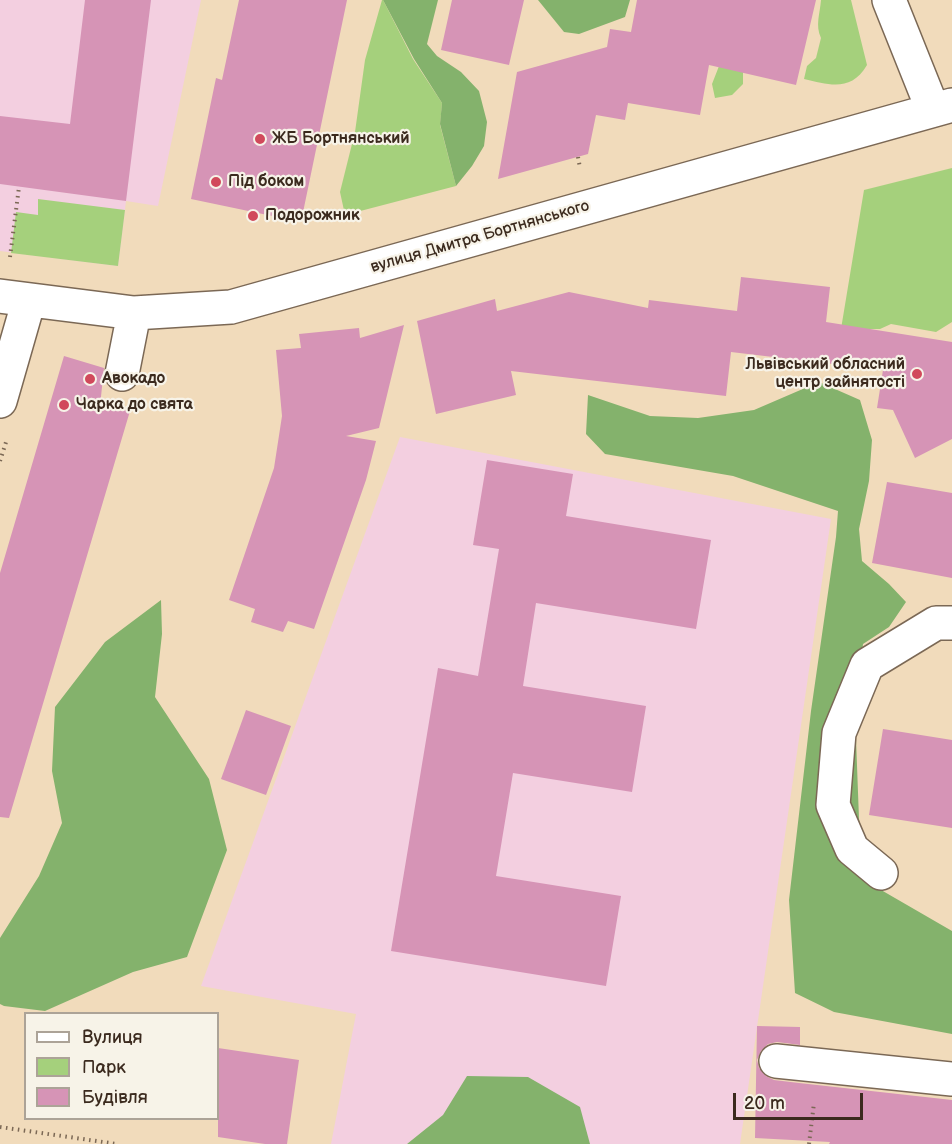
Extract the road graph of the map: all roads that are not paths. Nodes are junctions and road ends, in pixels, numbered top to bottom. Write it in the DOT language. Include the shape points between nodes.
graph roads {
  1 [pos="889,0"];
  2 [pos="943,107"];
  3 [pos="15,298"];
  4 [pos="134,314"];
  5 [pos="122,374"];
  6 [pos="0,401"];
  7 [pos="952,623"];
  8 [pos="881,873"];
  9 [pos="776,1061"];
  10 [pos="952,1079"];
  1 -- 2 [label="street"];
  2 -- 4 [label="street, вулиця Дмитра Бортнянського" via="231,307"];
  3 -- 4 [label="street, вулиця Дмитра Бортнянського"];
  3 -- 6 [label="street"];
  4 -- 5 [label="street"];
  7 -- 8 [label="street" via="936,623 867,666 839,733 833,805 852,849"];
  9 -- 10 [label="street"];
}
